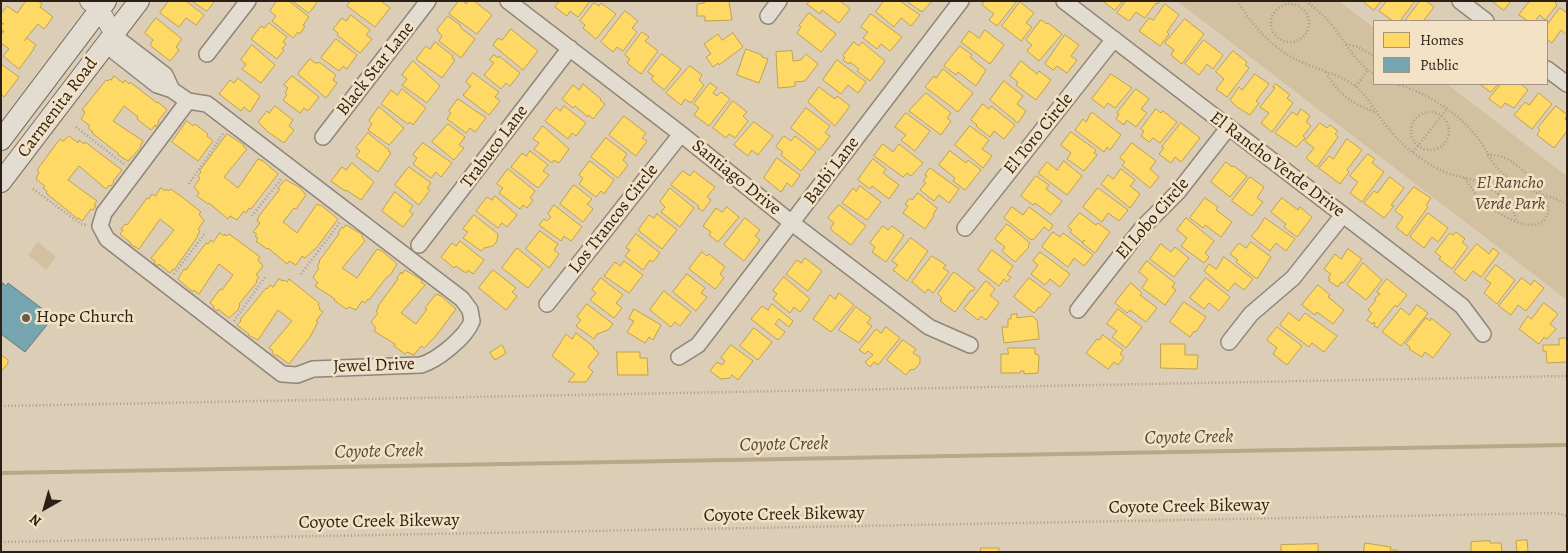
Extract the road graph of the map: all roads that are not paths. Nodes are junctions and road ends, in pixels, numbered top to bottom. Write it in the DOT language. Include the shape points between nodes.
graph roads {
  1 [pos="139,1"];
  2 [pos="248,1"];
  3 [pos="428,1"];
  4 [pos="508,1"];
  5 [pos="779,1"];
  6 [pos="961,1"];
  7 [pos="1064,1"];
  8 [pos="1460,1"];
  9 [pos="98,4"];
  10 [pos="768,16"];
  11 [pos="1485,20"];
  12 [pos="114,34"];
  13 [pos="1114,40"];
  14 [pos="570,48"];
  15 [pos="207,54"];
  16 [pos="188,102"];
  17 [pos="1228,128"];
  18 [pos="681,134"];
  19 [pos="323,137"];
  20 [pos="1,140"];
  21 [pos="1,182"];
  22 [pos="1343,215"];
  23 [pos="792,224"];
  24 [pos="965,228"];
  25 [pos="420,245"];
  26 [pos="548,304"];
  27 [pos="1078,310"];
  28 [pos="1483,334"];
  29 [pos="1229,342"];
  30 [pos="970,345"];
  31 [pos="679,357"];
  1 -- 12 [label="main road, Carmenita Road"];
  2 -- 15 [label="street"];
  3 -- 19 [label="street, Black Star Lane"];
  4 -- 14 [label="street, Santiago Drive"];
  5 -- 10 [label="street"];
  6 -- 23 [label="street, Barbi Lane"];
  7 -- 13 [label="street, El Rancho Verde Drive"];
  8 -- 11 [label="street"];
  9 -- 12 [label="street"];
  9 -- 20 [label="main road, Carmenita Road"];
  12 -- 16 [label="street, Jewel Drive" via="115,52 157,85 172,90"];
  12 -- 21 [label="main road, Carmenita Road"];
  13 -- 17 [label="street, El Rancho Verde Drive"];
  13 -- 24 [label="street, El Toro Circle"];
  14 -- 18 [label="street, Santiago Drive"];
  14 -- 25 [label="street, Trabuco Lane"];
  16 -- 16 [label="street, Jewel Drive" via="104,213 100,226 107,239 282,374 296,375 313,369 421,365 429,363 464,334 472,321 470,310 462,299 205,102"];
  17 -- 22 [label="street, El Rancho Verde Drive"];
  17 -- 27 [label="street, El Lobo Circle" via="1178,192 1142,228"];
  18 -- 23 [label="street, Santiago Drive"];
  18 -- 26 [label="street, Los Trancos Circle"];
  22 -- 28 [label="street, El Rancho Verde Drive" via="1462,306"];
  22 -- 29 [label="street" via="1293,278 1252,314"];
  23 -- 30 [label="street, Santiago Drive" via="929,327"];
  23 -- 31 [label="street, Barbi Lane" via="698,345"];
}
